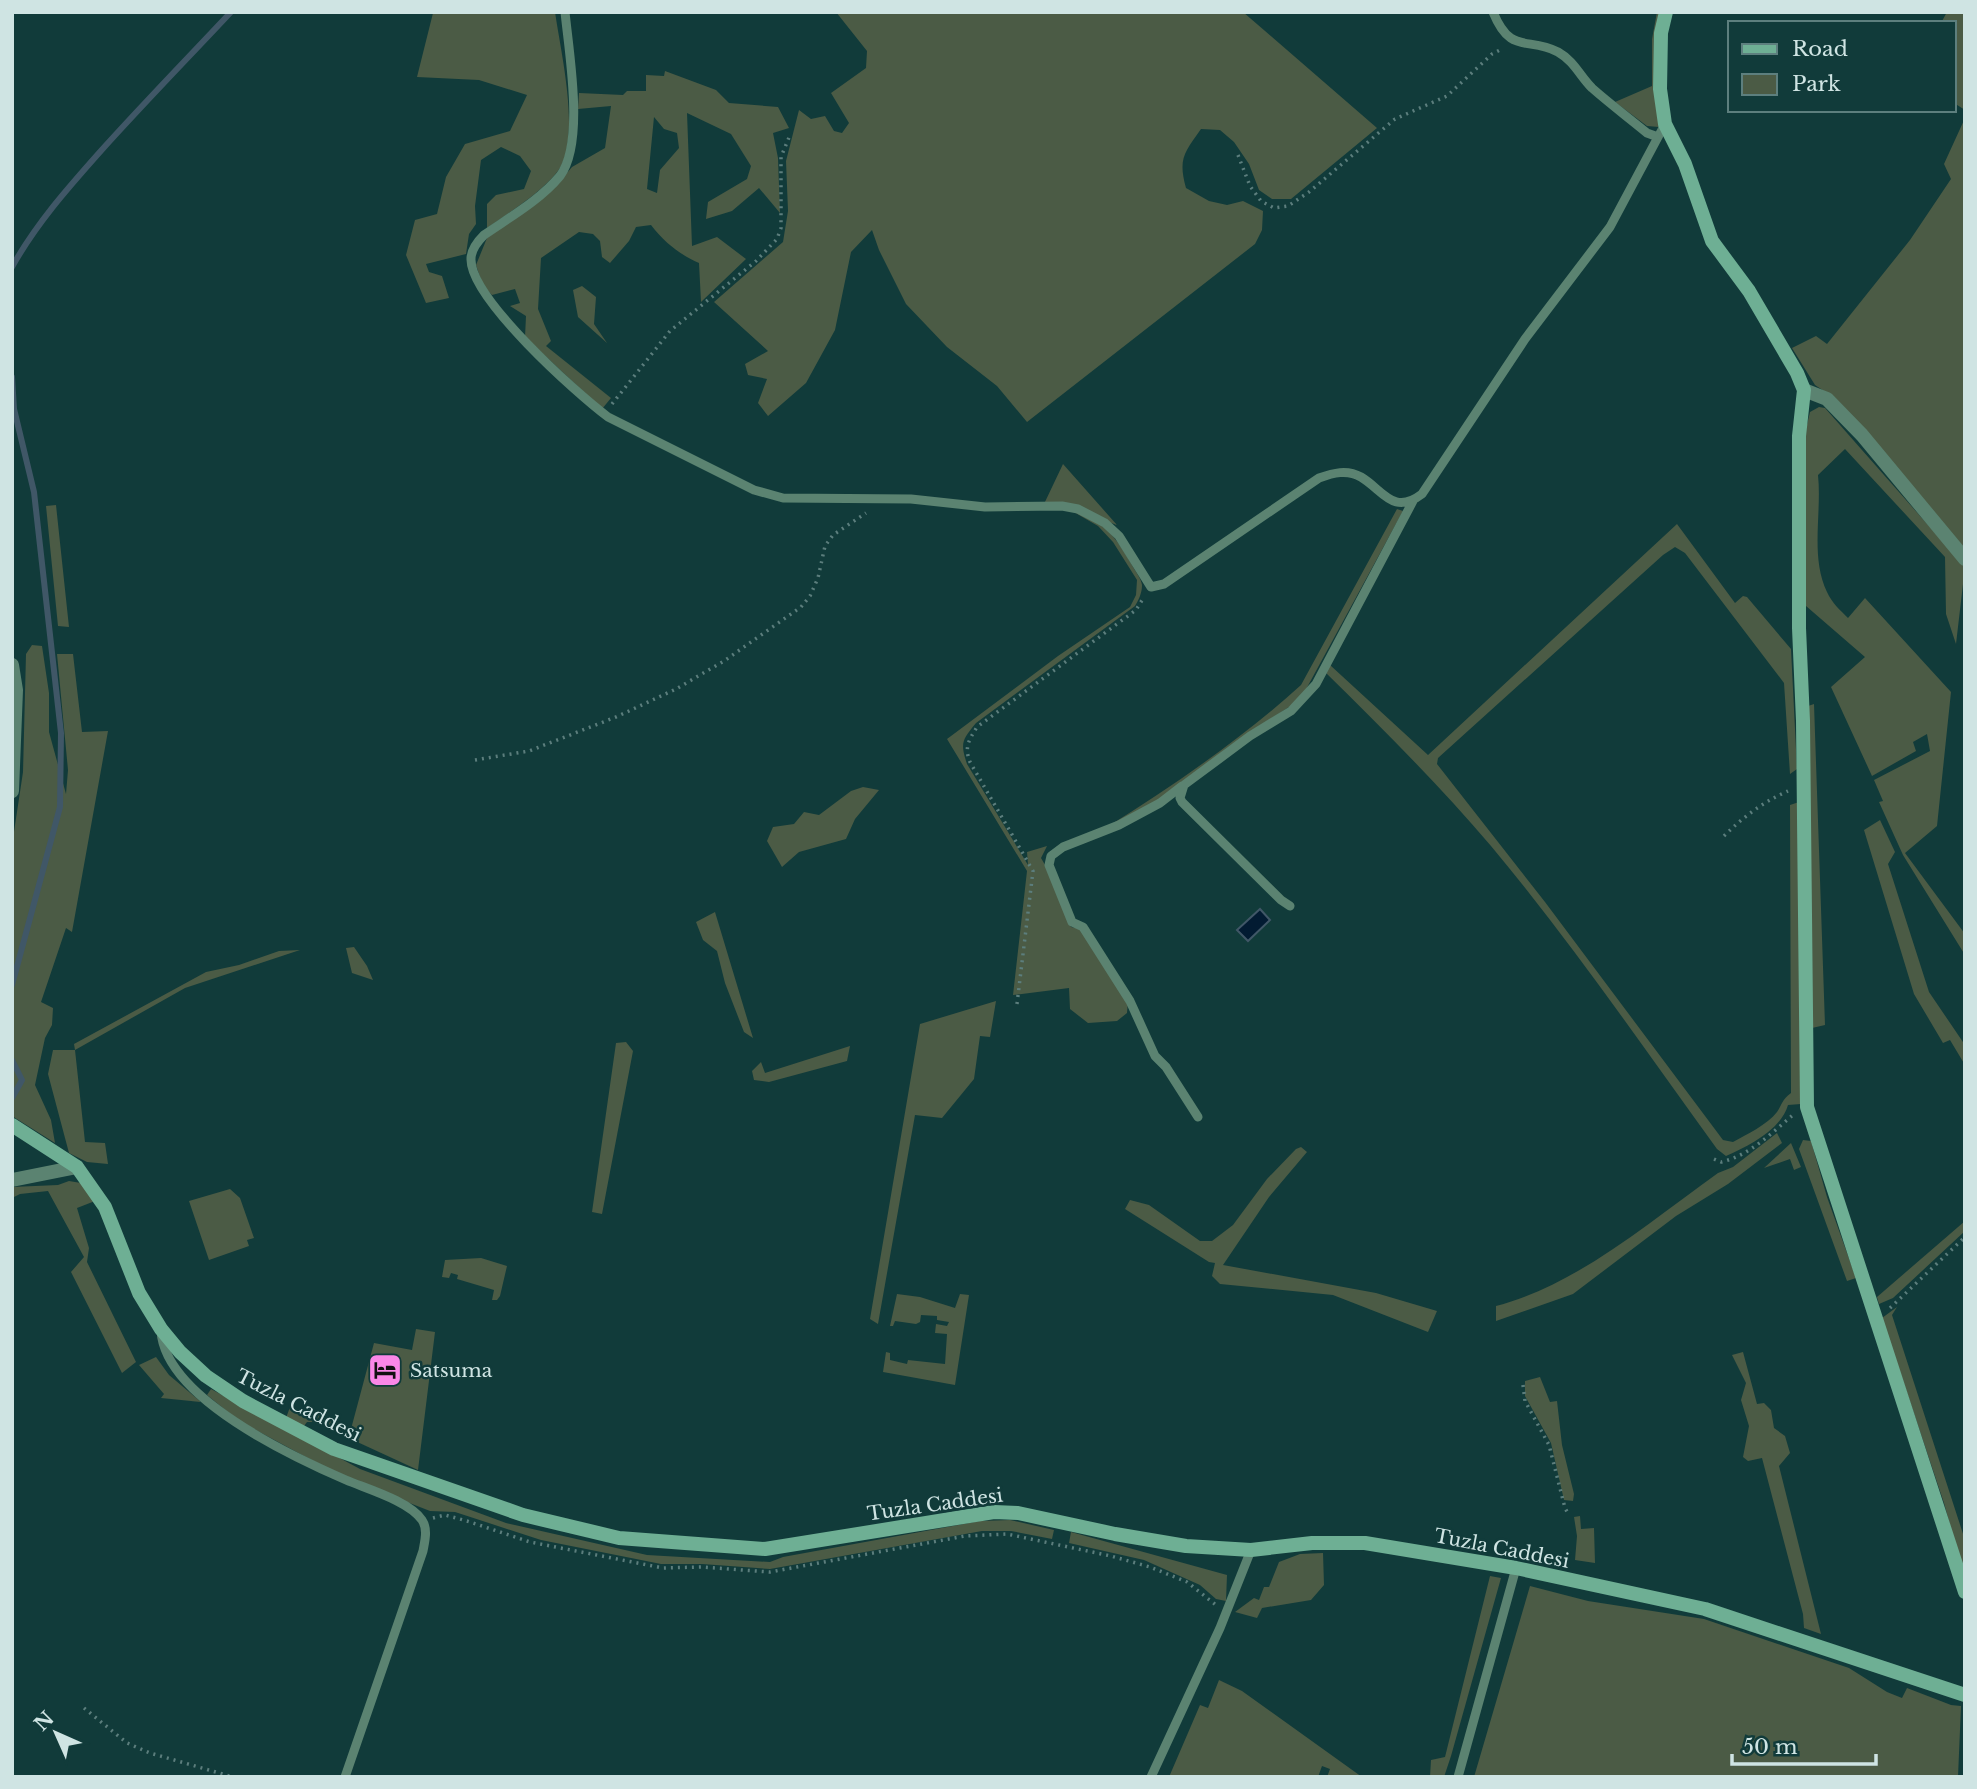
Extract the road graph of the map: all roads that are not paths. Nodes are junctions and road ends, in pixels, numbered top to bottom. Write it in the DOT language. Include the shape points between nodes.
graph roads {
  1 [pos="565,12"];
  2 [pos="1493,12"];
  3 [pos="1666,12"];
  4 [pos="1662,131"];
  5 [pos="1804,390"];
  6 [pos="1413,501"];
  7 [pos="1965,559"];
  8 [pos="12,665"];
  9 [pos="1184,785"];
  10 [pos="12,791"];
  11 [pos="1290,906"];
  12 [pos="1198,1117"];
  13 [pos="12,1125"];
  14 [pos="77,1167"];
  15 [pos="12,1180"];
  16 [pos="161,1329"];
  17 [pos="1251,1550"];
  18 [pos="1516,1568"];
  19 [pos="1965,1592"];
  20 [pos="1965,1695"];
  21 [pos="345,1777"];
  22 [pos="1151,1777"];
  23 [pos="1458,1777"];
  1 -- 6 [label="lane" via="574,113 569,159 547,189 484,235 471,258 477,282 490,302 604,414 754,490 783,498 911,499 985,507 1078,509 1119,536 1151,587 1164,584 1319,478 1336,472 1360,477 1392,500"];
  2 -- 4 [label="lane" via="1498,25 1516,41 1558,52 1590,86 1647,133"];
  3 -- 4 [label="main road" via="1661,33"];
  4 -- 5 [label="main road" via="1685,164 1712,241 1749,291"];
  4 -- 6 [label="lane" via="1610,227 1525,339"];
  5 -- 7 [label="street" via="1827,399 1863,435"];
  5 -- 19 [label="main road" via="1799,436 1799,628 1807,1107"];
  6 -- 9 [label="lane" via="1316,684 1292,710"];
  8 -- 10 [label="street" via="16,690"];
  9 -- 11 [label="lane" via="1182,802"];
  9 -- 12 [label="lane" via="1119,825 1063,847 1051,856 1049,865 1072,922 1083,927 1127,995 1155,1056"];
  13 -- 14 [label="main road, Tuzla Caddesi"];
  14 -- 15 [label="street"];
  14 -- 16 [label="main road, Tuzla Caddesi" via="105,1207 139,1293"];
  16 -- 17 [label="main road, Tuzla Caddesi" via="180,1352 233,1395 334,1449 523,1515 619,1538 765,1549 994,1512 1186,1546"];
  16 -- 21 [label="lane" via="173,1367 229,1419 412,1510 425,1527 423,1550"];
  17 -- 18 [label="main road, Tuzla Caddesi" via="1365,1543"];
  17 -- 22 [label="lane"];
  18 -- 20 [label="main road, Tuzla Caddesi" via="1704,1609"];
  18 -- 23 [label="lane"];
}
